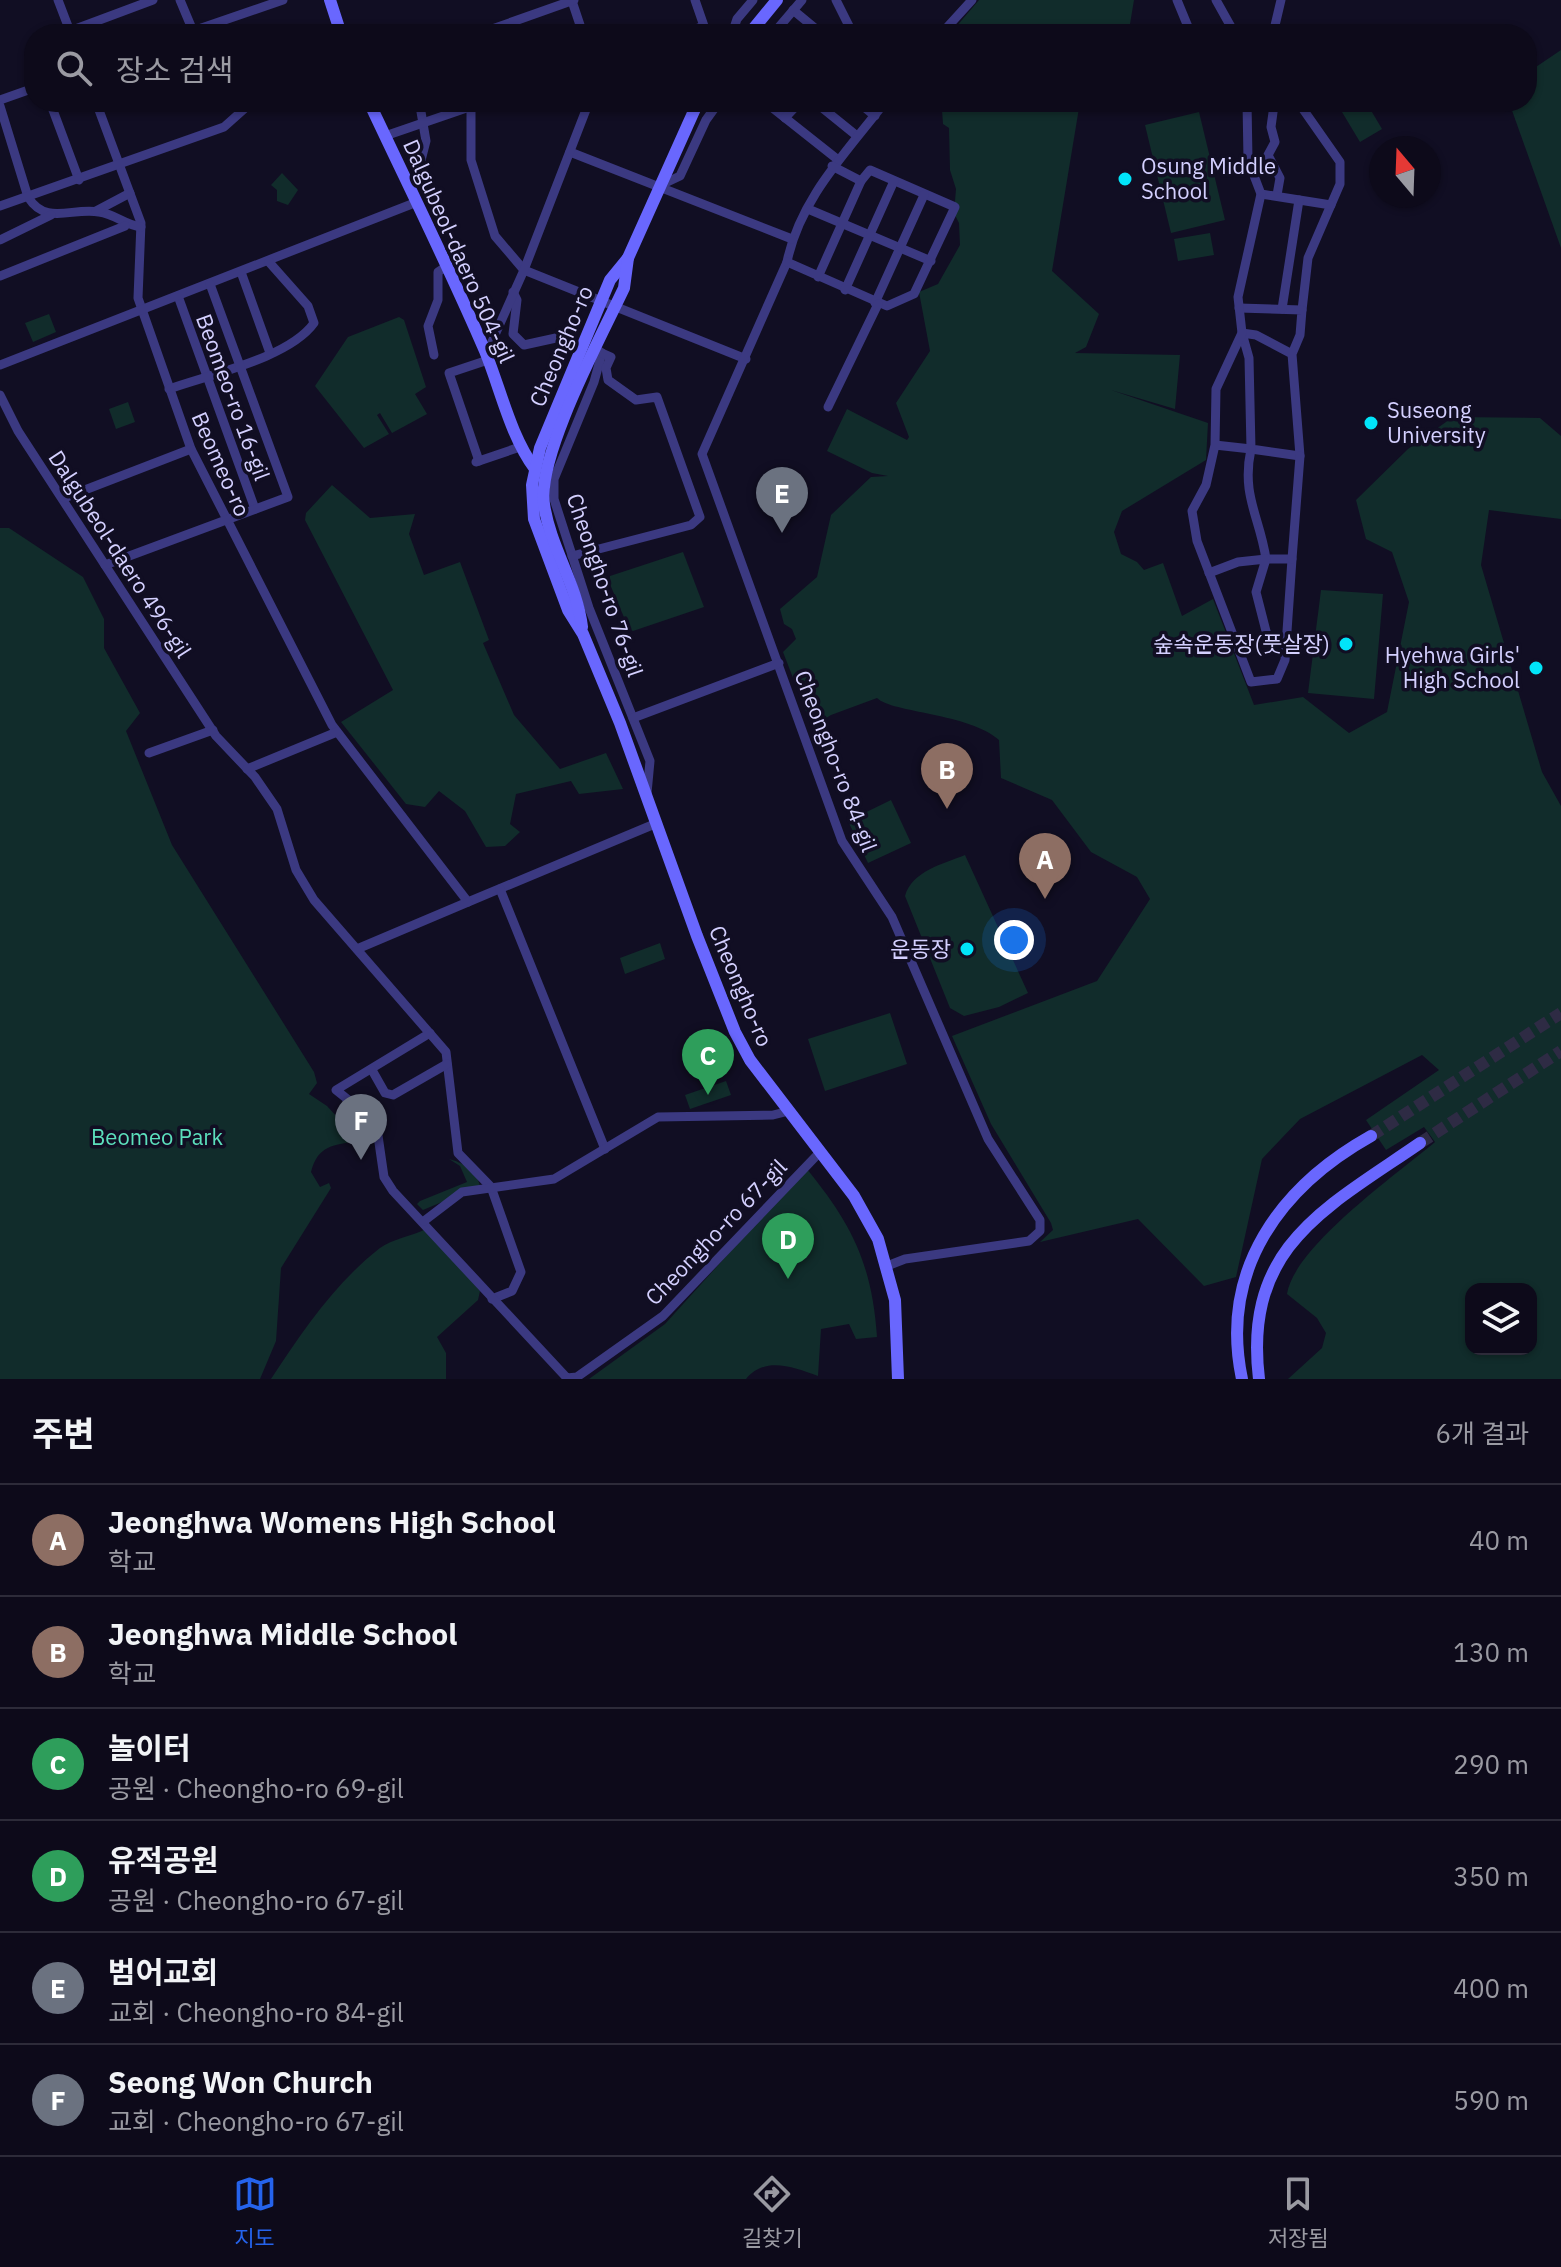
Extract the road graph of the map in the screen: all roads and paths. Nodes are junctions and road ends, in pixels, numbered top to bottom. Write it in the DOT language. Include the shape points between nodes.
graph roads {
  1 [pos="58,0"];
  2 [pos="153,0"];
  3 [pos="180,0"];
  4 [pos="283,0"];
  5 [pos="330,0"];
  6 [pos="573,0"];
  7 [pos="695,0"];
  8 [pos="753,0"];
  9 [pos="777,0"];
  10 [pos="802,0"];
  11 [pos="836,0"];
  12 [pos="972,0"];
  13 [pos="1177,0"];
  14 [pos="1216,0"];
  15 [pos="1281,0"];
  16 [pos="793,10"];
  17 [pos="68,24"];
  18 [pos="92,24"];
  19 [pos="187,24"];
  20 [pos="212,24"];
  21 [pos="338,24"];
  22 [pos="506,24"];
  23 [pos="580,24"];
  24 [pos="703,24"];
  25 [pos="735,24"];
  26 [pos="757,24"];
  27 [pos="782,24"];
  28 [pos="810,24"];
  29 [pos="848,24"];
  30 [pos="950,24"];
  31 [pos="1187,24"];
  32 [pos="1229,24"];
  33 [pos="1275,24"];
  34 [pos="24,92"];
  35 [pos="0,103"];
  36 [pos="54,112"];
  37 [pos="100,112"];
  38 [pos="241,112"];
  39 [pos="374,112"];
  40 [pos="421,112"];
  41 [pos="452,112"];
  42 [pos="471,112"];
  43 [pos="585,112"];
  44 [pos="693,112"];
  45 [pos="712,112"];
  46 [pos="778,112"];
  47 [pos="791,112"];
  48 [pos="827,112"];
  49 [pos="870,112"];
  50 [pos="878,112"];
  51 [pos="1247,112"];
  52 [pos="1274,112"];
  53 [pos="1305,112"];
  54 [pos="875,116"];
  55 [pos="785,118"];
  56 [pos="423,124"];
  57 [pos="385,136"];
  58 [pos="857,136"];
  59 [pos="570,152"];
  60 [pos="835,162"];
  61 [pos="120,163"];
  62 [pos="79,180"];
  63 [pos="416,180"];
  64 [pos="861,181"];
  65 [pos="894,181"];
  66 [pos="658,187"];
  67 [pos="130,193"];
  68 [pos="1261,194"];
  69 [pos="924,195"];
  70 [pos="1277,195"];
  71 [pos="28,197"];
  72 [pos="1299,200"];
  73 [pos="417,202"];
  74 [pos="1331,205"];
  75 [pos="0,206"];
  76 [pos="808,209"];
  77 [pos="96,211"];
  78 [pos="51,215"];
  79 [pos="842,222"];
  80 [pos="125,226"];
  81 [pos="141,227"];
  82 [pos="872,235"];
  83 [pos="792,239"];
  84 [pos="0,240"];
  85 [pos="901,248"];
  86 [pos="628,258"];
  87 [pos="931,261"];
  88 [pos="269,262"];
  89 [pos="787,262"];
  90 [pos="447,266"];
  91 [pos="524,270"];
  92 [pos="241,272"];
  93 [pos="0,276"];
  94 [pos="818,277"];
  95 [pos="210,284"];
  96 [pos="845,290"];
  97 [pos="513,292"];
  98 [pos="178,296"];
  99 [pos="601,302"];
  100 [pos="877,304"];
  101 [pos="615,307"];
  102 [pos="1239,308"];
  103 [pos="143,309"];
  104 [pos="1282,309"];
  105 [pos="1302,310"];
  106 [pos="1242,333"];
  107 [pos="565,336"];
  108 [pos="599,351"];
  109 [pos="270,353"];
  110 [pos="1292,354"];
  111 [pos="434,355"];
  112 [pos="487,358"];
  113 [pos="746,359"];
  114 [pos="241,364"];
  115 [pos="0,365"];
  116 [pos="207,376"];
  117 [pos="169,389"];
  118 [pos="0,395"];
  119 [pos="828,407"];
  120 [pos="1215,445"];
  121 [pos="520,447"];
  122 [pos="191,449"];
  123 [pos="1251,449"];
  124 [pos="702,454"];
  125 [pos="1300,456"];
  126 [pos="680,458"];
  127 [pos="535,469"];
  128 [pos="64,498"];
  129 [pos="255,509"];
  130 [pos="227,521"];
  131 [pos="572,556"];
  132 [pos="1266,559"];
  133 [pos="1292,559"];
  134 [pos="105,565"];
  135 [pos="1209,573"];
  136 [pos="583,634"];
  137 [pos="1267,635"];
  138 [pos="779,663"];
  139 [pos="633,718"];
  140 [pos="213,730"];
  141 [pos="337,732"];
  142 [pos="149,753"];
  143 [pos="247,769"];
  144 [pos="647,793"];
  145 [pos="657,823"];
  146 [pos="500,889"];
  147 [pos="468,902"];
  148 [pos="357,949"];
  149 [pos="430,1033"];
  150 [pos="447,1064"];
  151 [pos="372,1070"];
  152 [pos="789,1111"];
  153 [pos="1371,1136"];
  154 [pos="1420,1143"];
  155 [pos="605,1149"];
  156 [pos="820,1152"];
  157 [pos="491,1187"];
  158 [pos="424,1221"];
  159 [pos="887,1266"];
  160 [pos="492,1299"];
  161 [pos="567,1378"];
  162 [pos="898,1379"];
  163 [pos="1242,1379"];
  164 [pos="1259,1379"];
  1 -- 17 [label="street"];
  2 -- 18 [label="street"];
  3 -- 19 [label="street"];
  4 -- 20 [label="street"];
  5 -- 21 [label="main road"];
  6 -- 22 [label="street"];
  6 -- 23 [label="street"];
  7 -- 24 [label="street"];
  8 -- 25 [label="street"];
  9 -- 26 [label="main road"];
  10 -- 16 [label="street"];
  11 -- 29 [label="street"];
  12 -- 30 [label="street"];
  13 -- 31 [label="street"];
  14 -- 32 [label="street"];
  15 -- 33 [label="street"];
  16 -- 27 [label="street"];
  16 -- 28 [label="street"];
  34 -- 35 [label="street"];
  35 -- 71 [label="street"];
  36 -- 62 [label="street"];
  37 -- 61 [label="street, Beomeo-ro"];
  38 -- 61 [label="street" via="224,127"];
  39 -- 57 [label="main road, Dalgubeol-daero 504-gil"];
  40 -- 56 [label="street"];
  41 -- 56 [label="street, Dalgubeol-daero 504-gil"];
  42 -- 91 [label="street" via="471,160 495,236"];
  43 -- 59 [label="street"];
  44 -- 66 [label="main road, Cheongho-ro"];
  45 -- 66 [label="street" via="680,176"];
  46 -- 55 [label="street"];
  47 -- 55 [label="street"];
  48 -- 58 [label="street"];
  49 -- 54 [label="street"];
  50 -- 54 [label="street"];
  51 -- 68 [label="street" via="1248,160"];
  52 -- 70 [label="street" via="1275,142 1268,155 1280,178"];
  53 -- 74 [label="street" via="1340,162 1340,184"];
  54 -- 58 [label="street"];
  55 -- 60 [label="street"];
  56 -- 57 [label="street, Dalgubeol-daero 504-gil"];
  56 -- 63 [label="street, Dalgubeol-daero 504-gil" via="425,146"];
  57 -- 73 [label="main road, Dalgubeol-daero 504-gil"];
  58 -- 60 [label="street"];
  59 -- 66 [label="street"];
  59 -- 91 [label="street"];
  60 -- 64 [label="street"];
  60 -- 76 [label="street"];
  61 -- 62 [label="street"];
  61 -- 67 [label="street, Beomeo-ro"];
  62 -- 71 [label="street"];
  64 -- 65 [label="street" via="870,170"];
  64 -- 79 [label="street"];
  65 -- 69 [label="street"];
  65 -- 82 [label="street"];
  66 -- 83 [label="street"];
  66 -- 86 [label="main road, Cheongho-ro"];
  67 -- 77 [label="street"];
  67 -- 81 [label="street, Beomeo-ro"];
  68 -- 70 [label="street"];
  68 -- 102 [label="street"];
  69 -- 85 [label="street"];
  69 -- 87 [label="street" via="955,207"];
  70 -- 72 [label="street"];
  71 -- 75 [label="street"];
  71 -- 78 [label="street" via="35,209"];
  72 -- 74 [label="street"];
  72 -- 104 [label="street"];
  73 -- 88 [label="street, Beomeo-ro 16-gil"];
  73 -- 90 [label="main road, Dalgubeol-daero 504-gil"];
  74 -- 105 [label="street" via="1308,258"];
  76 -- 79 [label="street"];
  76 -- 83 [label="street"];
  77 -- 78 [label="street"];
  77 -- 80 [label="street"];
  78 -- 84 [label="street"];
  79 -- 82 [label="street"];
  79 -- 94 [label="street"];
  80 -- 81 [label="street"];
  80 -- 93 [label="street"];
  81 -- 103 [label="street, Beomeo-ro" via="138,298"];
  82 -- 85 [label="street"];
  82 -- 96 [label="street"];
  83 -- 89 [label="street"];
  85 -- 87 [label="street"];
  85 -- 100 [label="street"];
  86 -- 99 [label="main road, Cheongho-ro"];
  86 -- 101 [label="main road, Cheongho-ro"];
  87 -- 100 [label="street" via="914,294 887,306"];
  88 -- 92 [label="street, Beomeo-ro 16-gil"];
  88 -- 109 [label="street" via="308,306 314,323 295,343"];
  89 -- 94 [label="street"];
  89 -- 113 [label="street"];
  90 -- 111 [label="street" via="438,272 438,300 428,326"];
  90 -- 112 [label="main road, Dalgubeol-daero 504-gil"];
  91 -- 97 [label="street"];
  91 -- 99 [label="street"];
  92 -- 95 [label="street, Beomeo-ro 16-gil"];
  92 -- 109 [label="street"];
  94 -- 96 [label="street"];
  95 -- 98 [label="street, Beomeo-ro 16-gil"];
  95 -- 114 [label="street, Beomeo-ro 16-gil"];
  96 -- 100 [label="street"];
  97 -- 107 [label="street" via="513,334 524,345"];
  97 -- 112 [label="street"];
  98 -- 103 [label="street, Beomeo-ro 16-gil"];
  98 -- 116 [label="street, Beomeo-ro 16-gil"];
  99 -- 101 [label="street"];
  99 -- 127 [label="main road, Cheongho-ro"];
  100 -- 119 [label="street"];
  101 -- 108 [label="main road, Cheongho-ro"];
  101 -- 113 [label="street"];
  102 -- 104 [label="street"];
  102 -- 106 [label="street"];
  103 -- 115 [label="street"];
  103 -- 117 [label="street, Beomeo-ro"];
  104 -- 105 [label="street"];
  105 -- 110 [label="street"];
  106 -- 110 [label="street"];
  106 -- 120 [label="street" via="1216,389"];
  106 -- 123 [label="street" via="1249,358"];
  108 -- 126 [label="street" via="611,357 608,380 636,400 657,397"];
  108 -- 131 [label="street, Cheongho-ro 76-gil" via="594,382 554,479 554,499"];
  108 -- 136 [label="main road, Cheongho-ro" via="548,459 544,493 546,513 580,606"];
  109 -- 114 [label="street"];
  110 -- 125 [label="street"];
  112 -- 121 [label="main road, Dalgubeol-daero 504-gil"];
  112 -- 121 [label="street" via="449,373 477,461"];
  113 -- 124 [label="street"];
  114 -- 116 [label="street"];
  114 -- 129 [label="street, Beomeo-ro 16-gil" via="288,497"];
  116 -- 117 [label="street"];
  116 -- 129 [label="street, Beomeo-ro 16-gil"];
  117 -- 122 [label="street, Beomeo-ro"];
  118 -- 128 [label="street, Dalgubeol-daero 496-gil"];
  120 -- 123 [label="street"];
  120 -- 135 [label="street" via="1206,485 1192,511"];
  121 -- 127 [label="main road, Dalgubeol-daero 504-gil"];
  122 -- 128 [label="street"];
  122 -- 130 [label="street, Beomeo-ro"];
  123 -- 125 [label="street"];
  123 -- 132 [label="street" via="1250,506"];
  124 -- 126 [label="street"];
  124 -- 138 [label="street, Cheongho-ro 84-gil"];
  125 -- 133 [label="street"];
  126 -- 131 [label="street" via="698,521"];
  127 -- 136 [label="main road, Cheongho-ro" via="534,519 568,610"];
  128 -- 134 [label="street, Dalgubeol-daero 496-gil"];
  129 -- 130 [label="street"];
  130 -- 134 [label="street"];
  130 -- 141 [label="street, Beomeo-ro"];
  131 -- 139 [label="street, Cheongho-ro 76-gil"];
  132 -- 133 [label="street"];
  132 -- 135 [label="street"];
  132 -- 137 [label="street" via="1256,592"];
  133 -- 135 [label="street" via="1285,660 1277,679 1263,684 1251,682"];
  134 -- 140 [label="street, Dalgubeol-daero 496-gil"];
  136 -- 144 [label="main road, Cheongho-ro"];
  138 -- 139 [label="street"];
  138 -- 159 [label="street, Cheongho-ro 84-gil" via="842,841 892,917 988,1139 1041,1225 1029,1241"];
  139 -- 144 [label="street, Cheongho-ro 76-gil" via="650,761"];
  140 -- 142 [label="street"];
  140 -- 143 [label="street, Dalgubeol-daero 496-gil"];
  141 -- 143 [label="street"];
  141 -- 147 [label="street, Beomeo-ro"];
  143 -- 148 [label="street, Dalgubeol-daero 496-gil" via="277,809 302,880"];
  144 -- 145 [label="main road, Cheongho-ro"];
  145 -- 146 [label="street"];
  145 -- 152 [label="main road, Cheongho-ro" via="735,1032"];
  146 -- 147 [label="street"];
  146 -- 155 [label="street"];
  147 -- 148 [label="street"];
  148 -- 149 [label="street, Dalgubeol-daero 496-gil"];
  149 -- 150 [label="street, Dalgubeol-daero 496-gil" via="446,1052"];
  149 -- 151 [label="street"];
  150 -- 151 [label="street" via="393,1095 385,1093"];
  150 -- 157 [label="street" via="458,1153"];
  151 -- 158 [label="street, Cheongho-ro 67-gil" via="336,1090 376,1122 384,1177"];
  152 -- 155 [label="street" via="658,1117"];
  152 -- 156 [label="main road, Cheongho-ro"];
  153 -- 163 [label="main road" via="1332,1157 1310,1177 1255,1250 1239,1303 1237,1358"];
  154 -- 164 [label="main road" via="1314,1217 1282,1253 1262,1302 1256,1351"];
  155 -- 157 [label="street" via="554,1179"];
  156 -- 159 [label="main road, Cheongho-ro" via="867,1217"];
  156 -- 161 [label="street, Cheongho-ro 67-gil" via="663,1316 577,1377"];
  157 -- 158 [label="street" via="462,1192"];
  157 -- 160 [label="street" via="522,1276 512,1291"];
  158 -- 160 [label="street, Cheongho-ro 67-gil"];
  159 -- 162 [label="main road, Cheongho-ro" via="895,1300"];
  160 -- 161 [label="street, Cheongho-ro 67-gil"];
}
